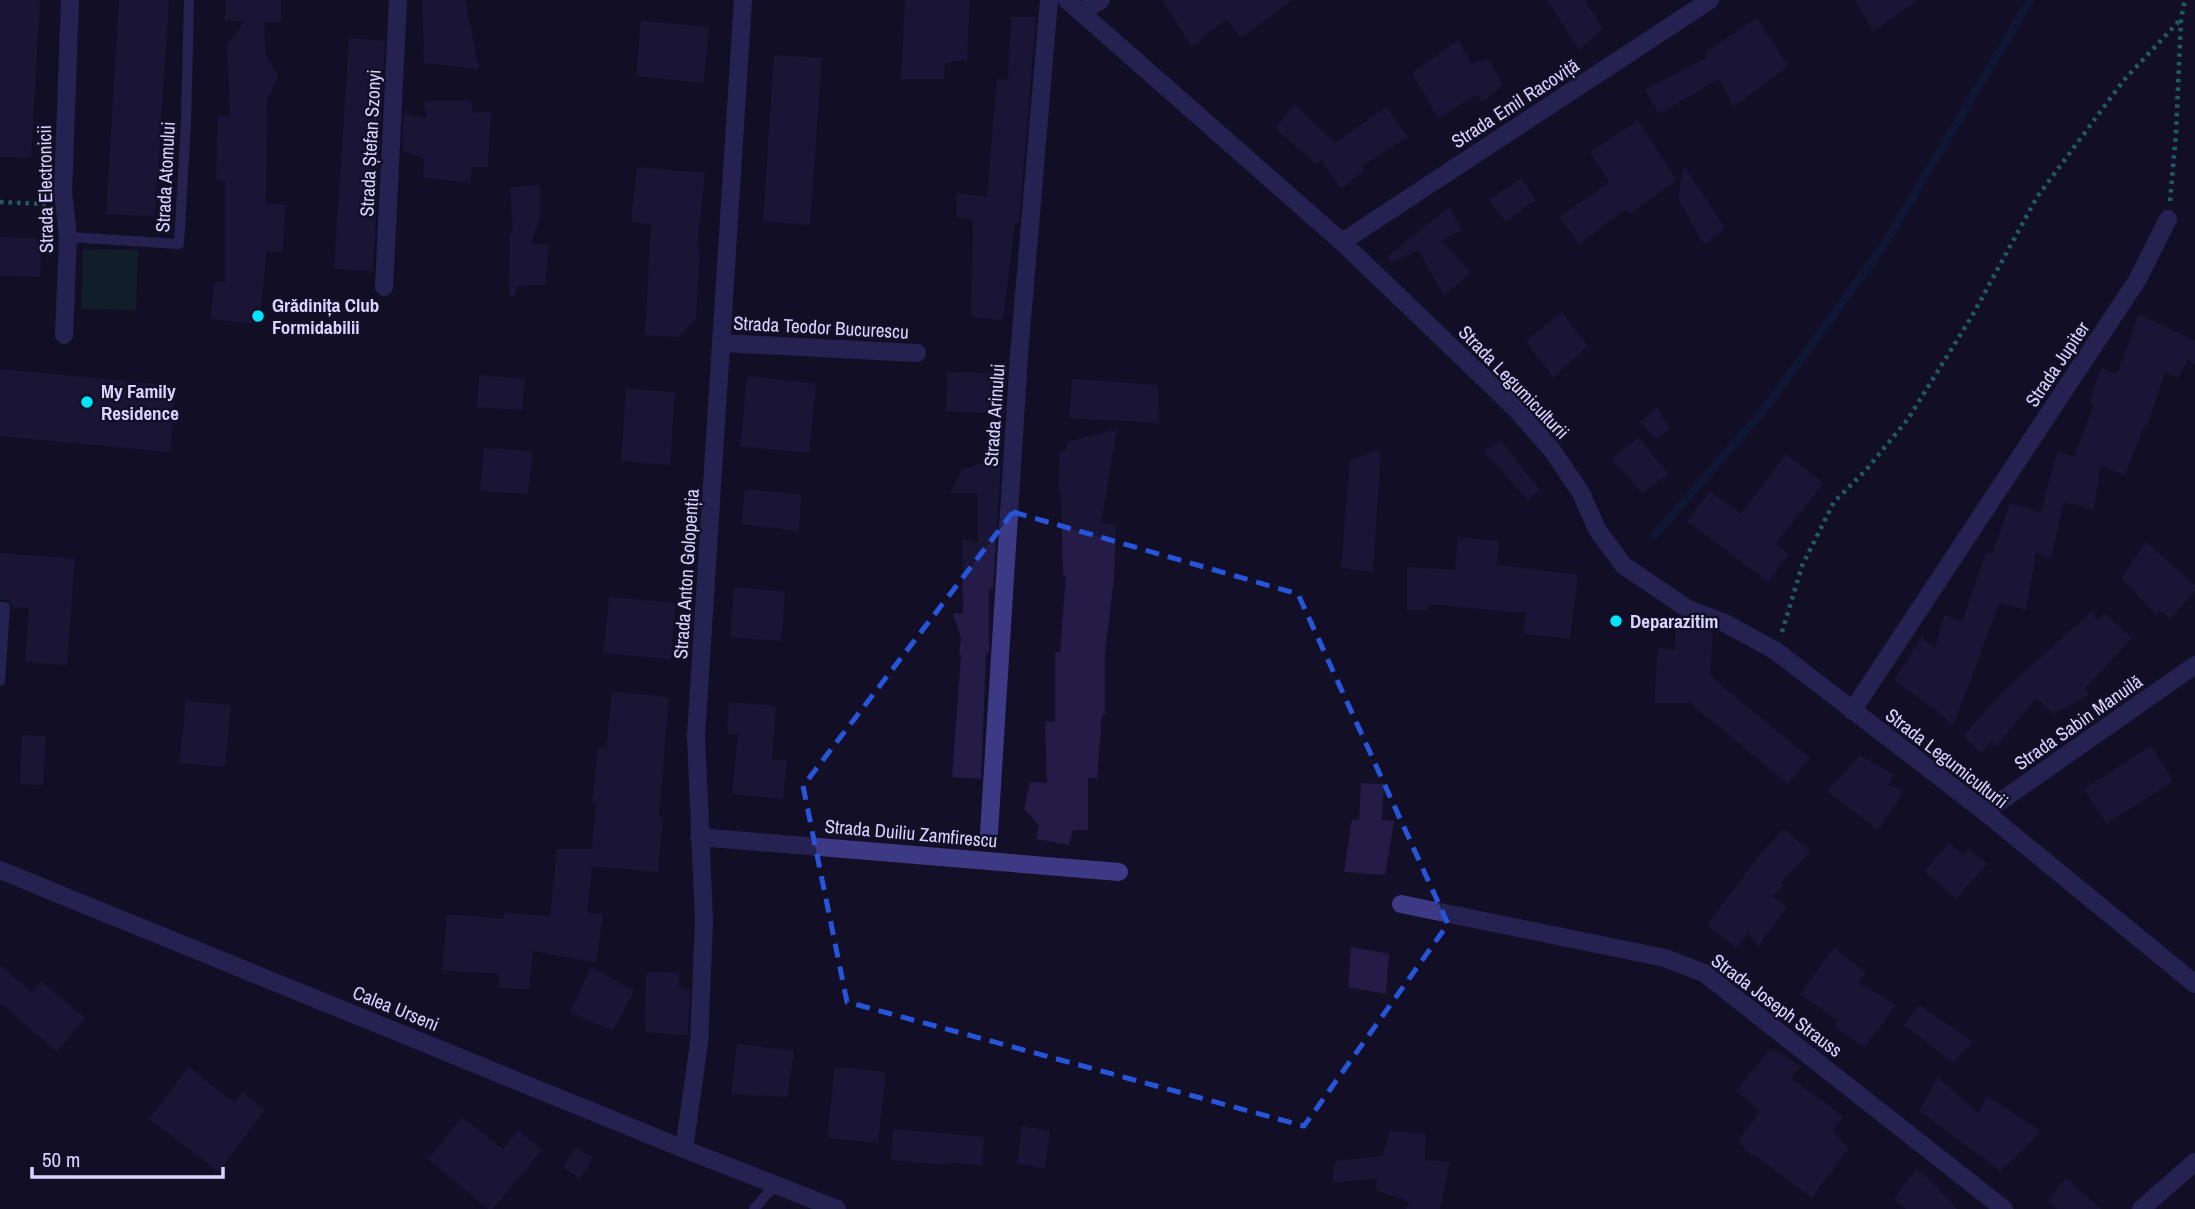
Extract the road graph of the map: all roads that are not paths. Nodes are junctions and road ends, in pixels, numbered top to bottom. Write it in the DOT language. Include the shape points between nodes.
graph roads {
  1 [pos="69,0"];
  2 [pos="189,0"];
  3 [pos="398,0"];
  4 [pos="743,0"];
  5 [pos="1049,0"];
  6 [pos="1067,0"];
  7 [pos="1101,0"];
  8 [pos="1710,0"];
  9 [pos="1082,12"];
  10 [pos="2168,219"];
  11 [pos="68,237"];
  12 [pos="1342,242"];
  13 [pos="384,287"];
  14 [pos="64,335"];
  15 [pos="722,343"];
  16 [pos="917,353"];
  17 [pos="0,607"];
  18 [pos="2195,665"];
  19 [pos="0,681"];
  20 [pos="1852,711"];
  21 [pos="1985,813"];
  22 [pos="989,833"];
  23 [pos="699,837"];
  24 [pos="0,870"];
  25 [pos="1119,872"];
  26 [pos="1401,904"];
  27 [pos="2195,984"];
  28 [pos="684,1149"];
  29 [pos="2195,1163"];
  30 [pos="775,1185"];
  31 [pos="754,1209"];
  32 [pos="837,1209"];
  33 [pos="2004,1209"];
  34 [pos="2141,1209"];
  1 -- 11 [label="street, Strada Electronicii" via="63,192"];
  2 -- 11 [label="lane, Strada Atomului" via="179,244"];
  3 -- 13 [label="street, Strada Ștefan Szonyi"];
  4 -- 15 [label="street, Strada Anton Golopenția"];
  5 -- 22 [label="street, Strada Arinului" via="1019,355"];
  6 -- 9 [label="street, Strada Legumiculturii"];
  7 -- 9 [label="street"];
  8 -- 12 [label="street, Strada Emil Racoviță"];
  9 -- 12 [label="street, Strada Legumiculturii"];
  10 -- 20 [label="street, Strada Jupiter" via="2138,279"];
  11 -- 14 [label="street, Strada Electronicii"];
  12 -- 20 [label="street, Strada Legumiculturii" via="1514,407 1552,450 1623,565 1688,609 1776,651"];
  15 -- 16 [label="street, Strada Teodor Bucurescu"];
  15 -- 23 [label="street, Strada Anton Golopenția" via="696,737"];
  17 -- 19 [label="lane" via="5,607"];
  18 -- 21 [label="street, Strada Sabin Manuilă"];
  20 -- 21 [label="street, Strada Legumiculturii"];
  21 -- 27 [label="street, Strada Legumiculturii"];
  23 -- 25 [label="street, Strada Duiliu Zamfirescu"];
  23 -- 28 [label="street, Strada Anton Golopenția" via="704,921 699,1030"];
  24 -- 28 [label="street, Calea Urseni"];
  26 -- 33 [label="street, Strada Joseph Strauss" via="1665,958 1704,973"];
  28 -- 30 [label="street, Calea Urseni"];
  29 -- 34 [label="street"];
  30 -- 31 [label="lane"];
  30 -- 32 [label="street, Calea Urseni"];
}
